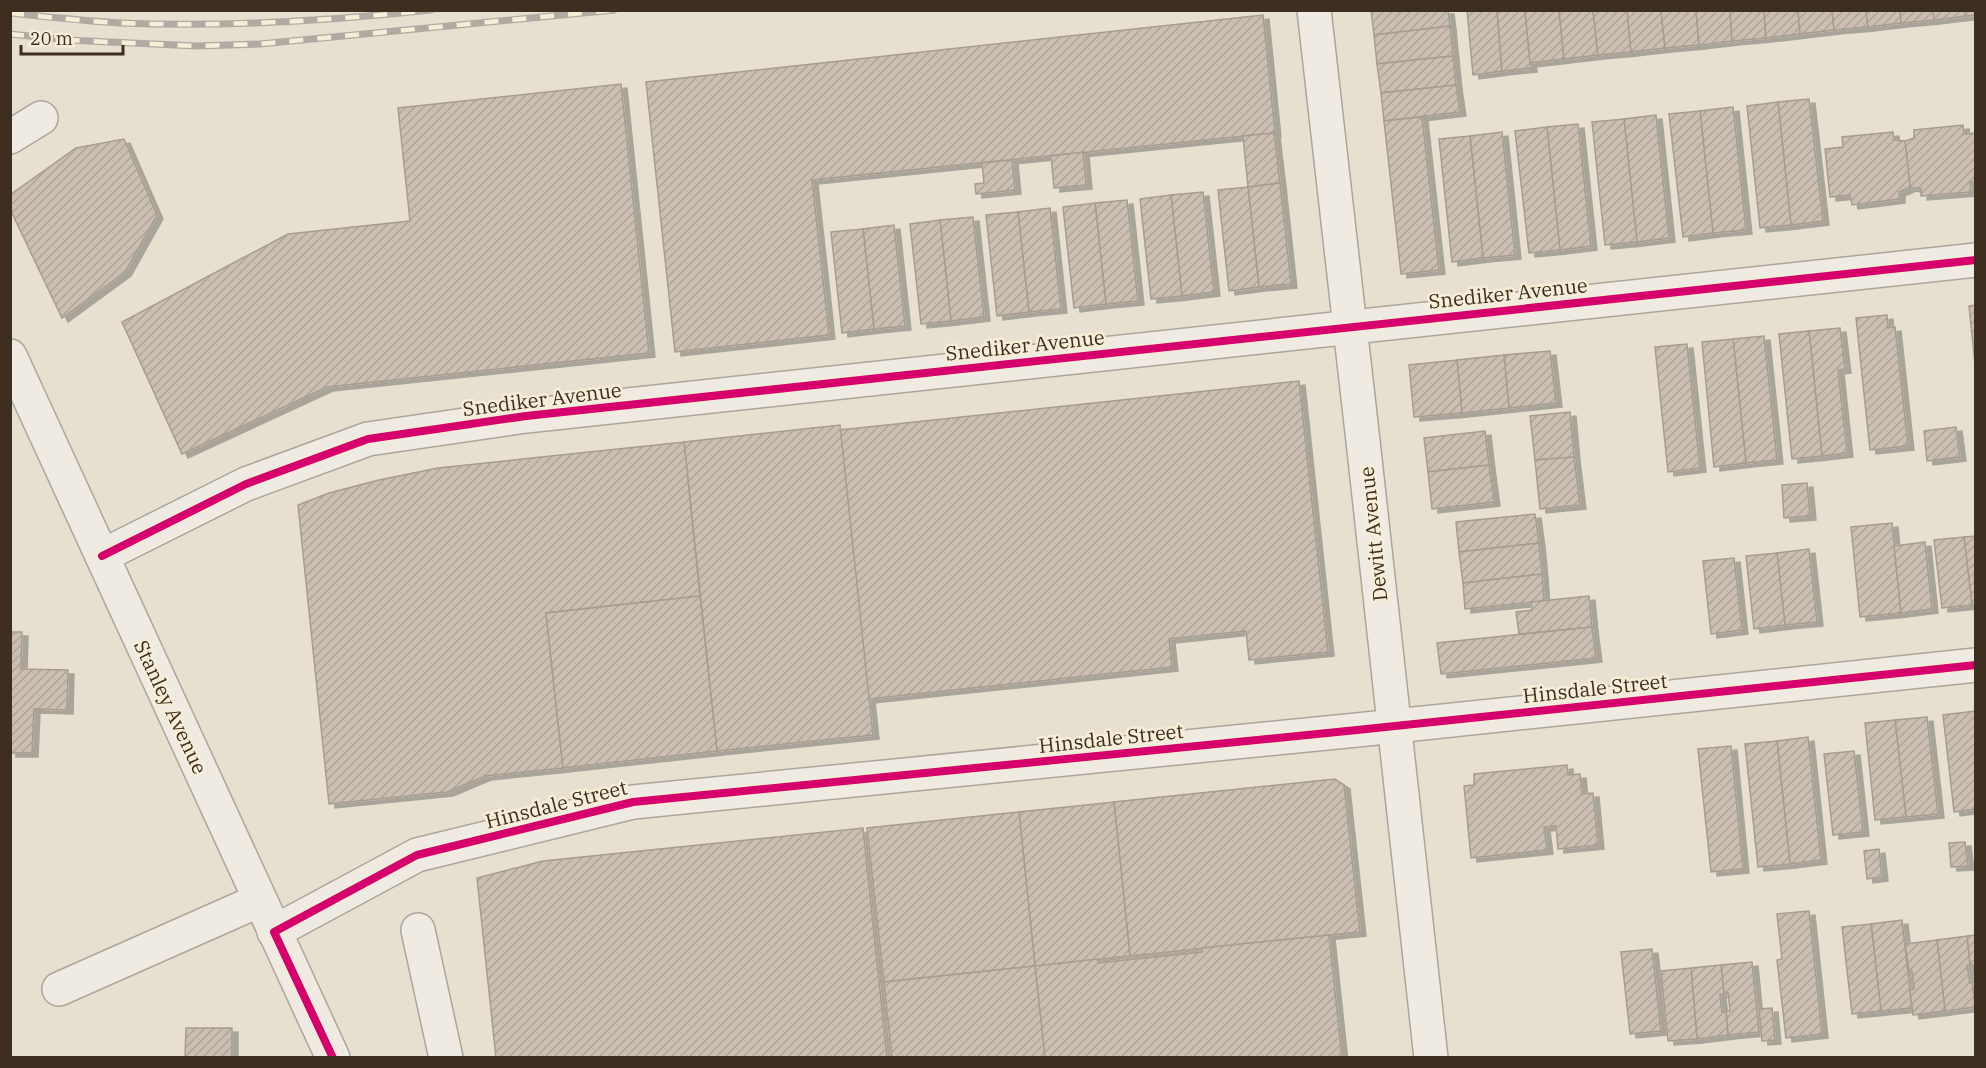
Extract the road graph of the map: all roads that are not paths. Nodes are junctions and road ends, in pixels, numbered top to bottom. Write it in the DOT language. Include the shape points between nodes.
graph roads {
  1 [pos="1314,10"];
  2 [pos="40,118"];
  3 [pos="10,137"];
  4 [pos="1976,260"];
  5 [pos="1351,326"];
  6 [pos="10,356"];
  7 [pos="102,556"];
  8 [pos="1976,665"];
  9 [pos="1393,726"];
  10 [pos="260,900"];
  11 [pos="418,930"];
  12 [pos="274,932"];
  13 [pos="59,988"];
  14 [pos="333,1058"];
  15 [pos="446,1058"];
  16 [pos="1431,1058"];
  1 -- 5 [label="street, Dewitt Avenue"];
  2 -- 3 [label="street"];
  4 -- 5 [label="street, Snediker Avenue"];
  5 -- 7 [label="street, Snediker Avenue" via="526,416 368,439 246,484"];
  5 -- 9 [label="street, Dewitt Avenue"];
  6 -- 7 [label="street, Stanley Avenue"];
  7 -- 10 [label="street, Stanley Avenue"];
  8 -- 9 [label="street, Hinsdale Street"];
  9 -- 12 [label="street, Hinsdale Street" via="633,802 417,855"];
  9 -- 16 [label="street, Dewitt Avenue"];
  10 -- 12 [label="street, Stanley Avenue"];
  10 -- 13 [label="street"];
  11 -- 15 [label="street"];
  12 -- 14 [label="street, Stanley Avenue"];
}
